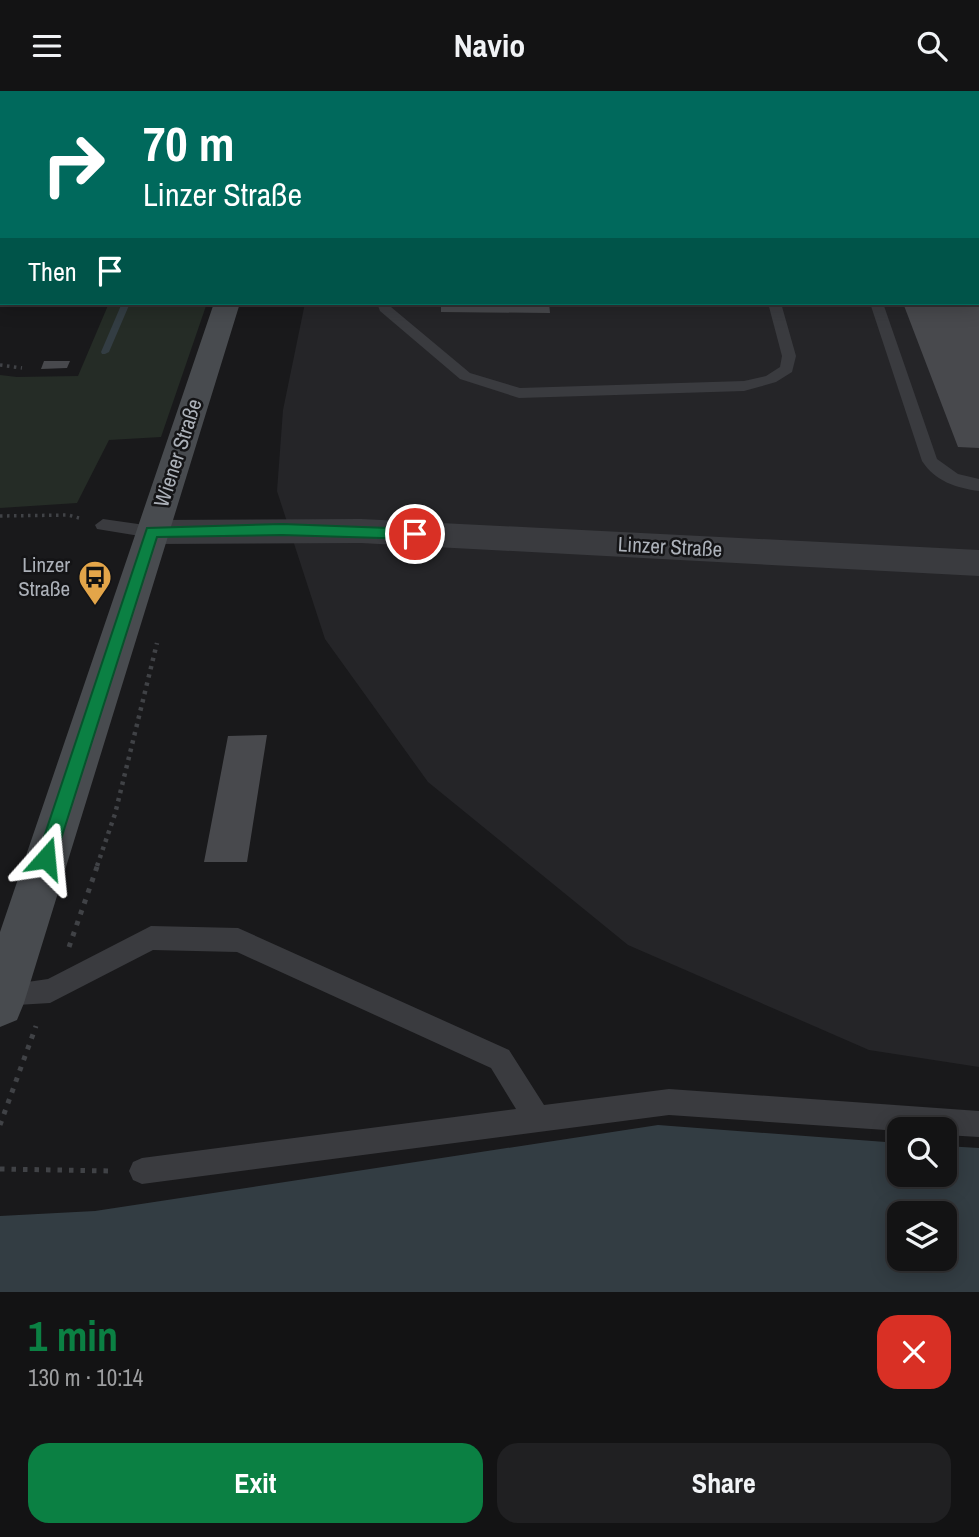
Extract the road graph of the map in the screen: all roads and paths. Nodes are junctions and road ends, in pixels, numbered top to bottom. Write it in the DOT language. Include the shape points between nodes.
graph roads {
  1 [pos="226,305"];
  2 [pos="385,305"];
  3 [pos="775,305"];
  4 [pos="877,305"];
  5 [pos="0,365"];
  6 [pos="22,367"];
  7 [pos="979,485"];
  8 [pos="0,516"];
  9 [pos="103,526"];
  10 [pos="152,532"];
  11 [pos="979,562"];
  12 [pos="157,641"];
  13 [pos="50,991"];
  14 [pos="1,1000"];
  15 [pos="538,1120"];
  16 [pos="979,1124"];
  17 [pos="0,1125"];
  18 [pos="0,1169"];
  19 [pos="142,1171"];
  1 -- 10 [label="main road, Wiener Straße"];
  2 -- 3 [label="lane" via="465,376 519,393 744,386 771,379 787,369 789,356"];
  4 -- 7 [label="lane" via="930,461 942,474"];
  5 -- 6 [label="path"];
  8 -- 9 [label="path" via="68,515"];
  9 -- 10 [label="lane"];
  10 -- 11 [label="street, Linzer Straße" via="361,531"];
  10 -- 14 [label="main road, Wiener Straße"];
  12 -- 13 [label="path" via="114,814"];
  13 -- 14 [label="lane"];
  13 -- 15 [label="lane" via="151,938 239,940 500,1059"];
  13 -- 17 [label="path"];
  15 -- 16 [label="lane" via="669,1102"];
  15 -- 19 [label="lane"];
  18 -- 19 [label="path"];
}
